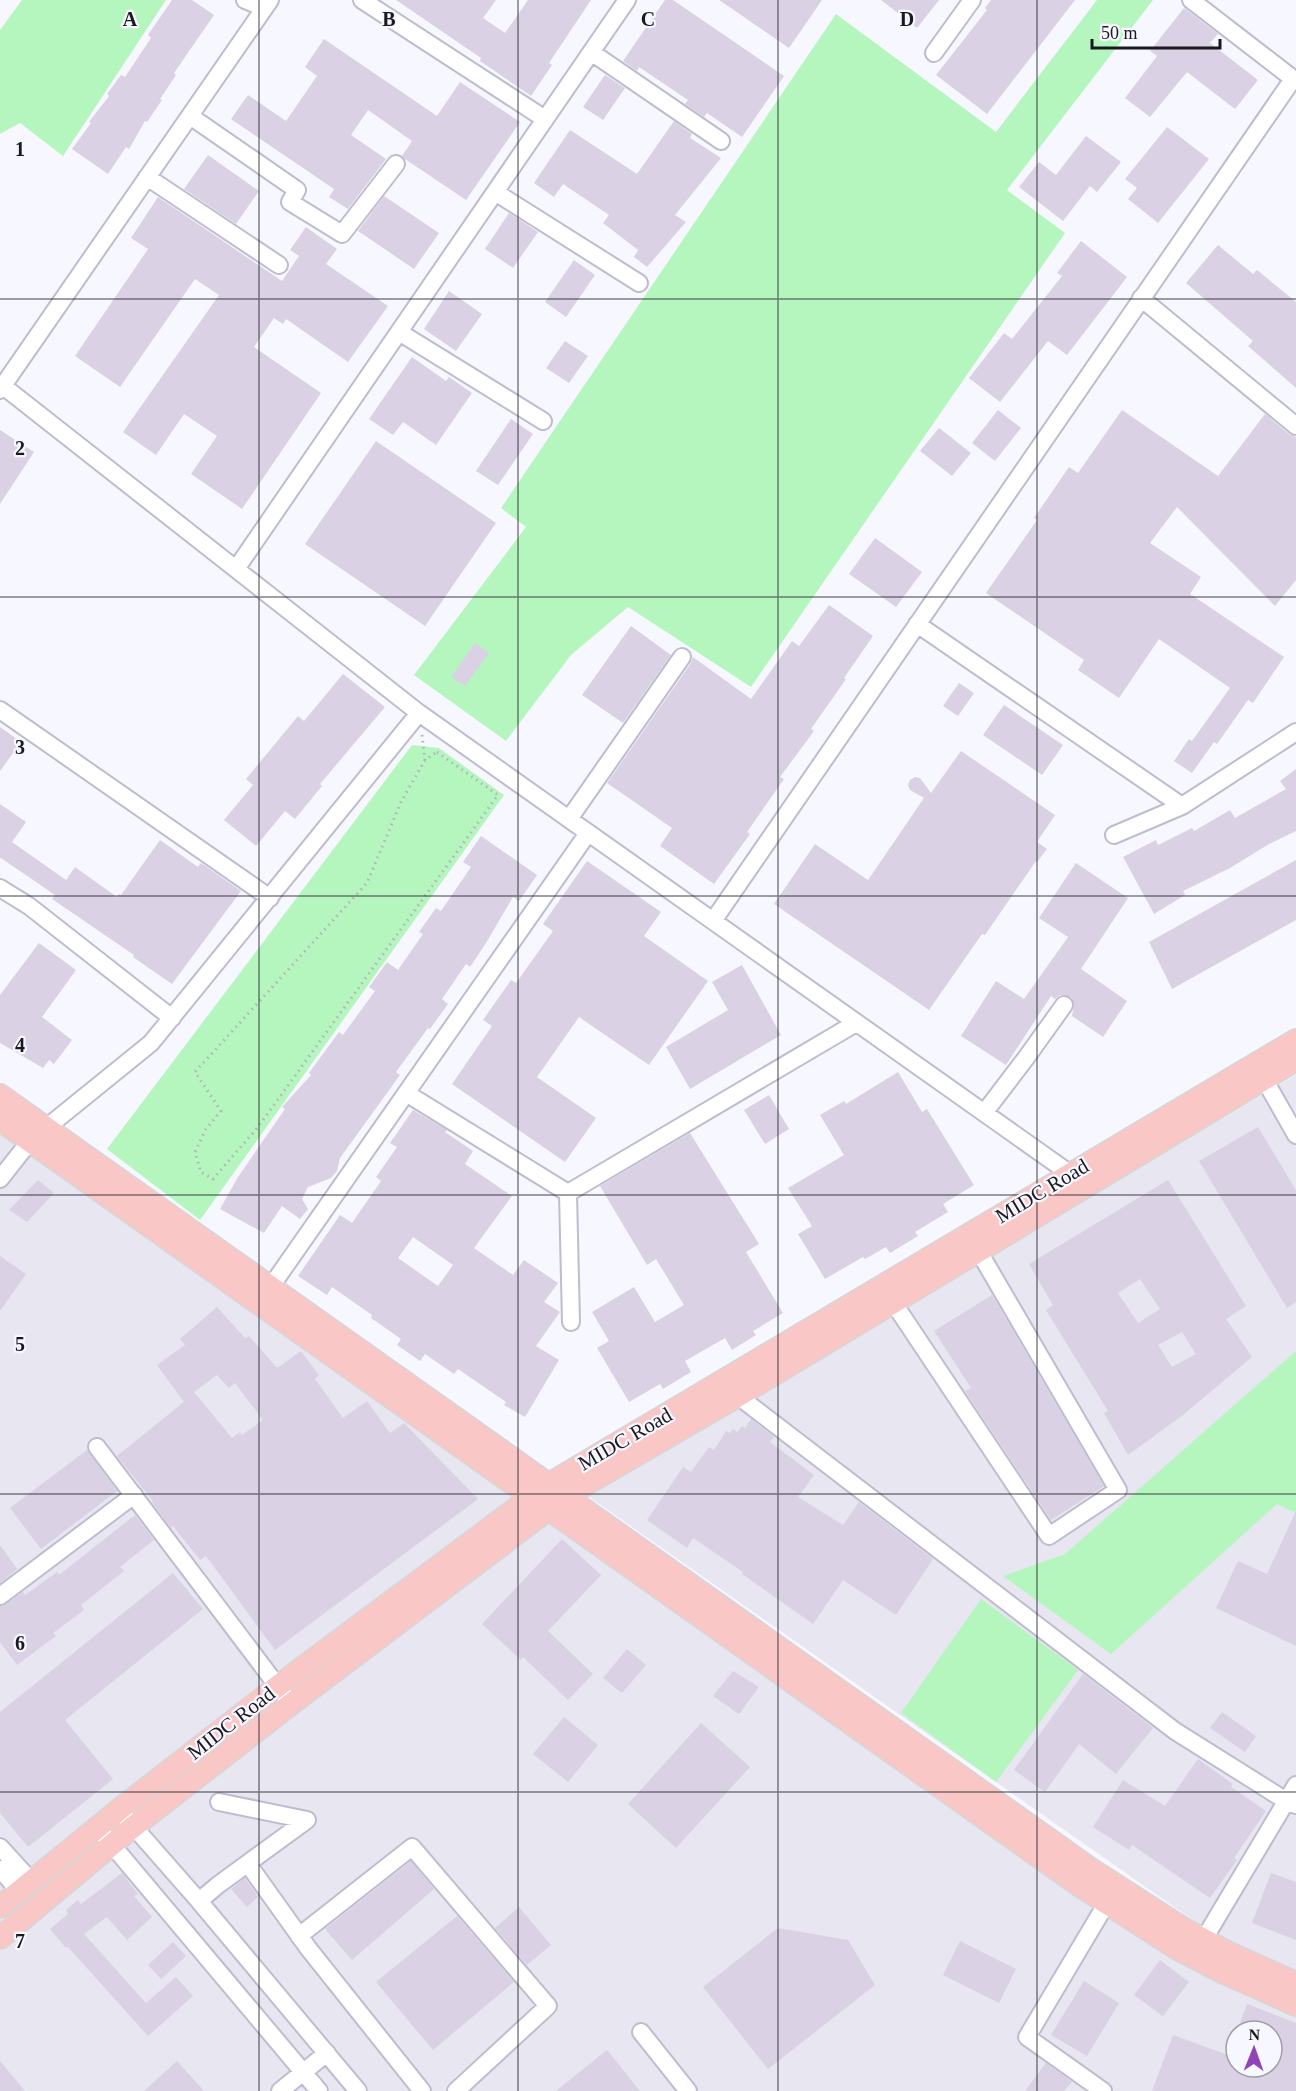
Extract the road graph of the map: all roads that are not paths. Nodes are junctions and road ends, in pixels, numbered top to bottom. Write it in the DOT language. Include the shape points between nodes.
graph roads {
  1 [pos="245,0"];
  2 [pos="362,0"];
  3 [pos="627,0"];
  4 [pos="972,0"];
  5 [pos="1191,0"];
  6 [pos="267,4"];
  7 [pos="591,52"];
  8 [pos="934,53"];
  9 [pos="1294,80"];
  10 [pos="190,116"];
  11 [pos="545,119"];
  12 [pos="721,141"];
  13 [pos="396,164"];
  14 [pos="147,177"];
  15 [pos="495,192"];
  16 [pos="279,265"];
  17 [pos="639,283"];
  18 [pos="1142,298"];
  19 [pos="399,332"];
  20 [pos="2,388"];
  21 [pos="543,422"];
  22 [pos="1296,426"];
  23 [pos="236,569"];
  24 [pos="917,624"];
  25 [pos="682,657"];
  26 [pos="0,710"];
  27 [pos="419,713"];
  28 [pos="1296,732"];
  29 [pos="1182,806"];
  30 [pos="569,819"];
  31 [pos="588,833"];
  32 [pos="1114,835"];
  33 [pos="0,888"];
  34 [pos="270,898"];
  35 [pos="713,921"];
  36 [pos="1064,1005"];
  37 [pos="172,1018"];
  38 [pos="856,1023"];
  39 [pos="1296,1040"];
  40 [pos="1296,1060"];
  41 [pos="1260,1071"];
  42 [pos="406,1093"];
  43 [pos="0,1095"];
  44 [pos="984,1113"];
  45 [pos="0,1120"];
  46 [pos="47,1128"];
  47 [pos="1296,1135"];
  48 [pos="30,1141"];
  49 [pos="0,1179"];
  50 [pos="1078,1180"];
  51 [pos="568,1193"];
  52 [pos="978,1250"];
  53 [pos="265,1295"];
  54 [pos="893,1302"];
  55 [pos="571,1322"];
  56 [pos="738,1396"];
  57 [pos="97,1447"];
  58 [pos="549,1484"];
  59 [pos="134,1495"];
  60 [pos="531,1496"];
  61 [pos="566,1496"];
  62 [pos="549,1509"];
  63 [pos="454,1569"];
  64 [pos="0,1596"];
  65 [pos="278,1686"];
  66 [pos="291,1704"];
  67 [pos="1296,1785"];
  68 [pos="219,1802"];
  69 [pos="1292,1803"];
  70 [pos="120,1809"];
  71 [pos="97,1827"];
  72 [pos="133,1827"];
  73 [pos="112,1845"];
  74 [pos="0,1847"];
  75 [pos="248,1864"];
  76 [pos="0,1869"];
  77 [pos="25,1886"];
  78 [pos="1112,1894"];
  79 [pos="199,1901"];
  80 [pos="0,1907"];
  81 [pos="299,1936"];
  82 [pos="0,1938"];
  83 [pos="1199,1948"];
  84 [pos="1296,1983"];
  85 [pos="1296,2005"];
  86 [pos="641,2032"];
  87 [pos="327,2053"];
  88 [pos="303,2072"];
  89 [pos="280,2091"];
  90 [pos="319,2091"];
  91 [pos="358,2091"];
  92 [pos="422,2091"];
  93 [pos="456,2091"];
  94 [pos="687,2091"];
  95 [pos="1103,2091"];
  1 -- 6 [label="street"];
  2 -- 11 [label="street"];
  3 -- 7 [label="street"];
  4 -- 8 [label="street"];
  5 -- 9 [label="street"];
  6 -- 10 [label="street"];
  7 -- 11 [label="street"];
  7 -- 12 [label="street"];
  9 -- 18 [label="street"];
  10 -- 13 [label="street" via="297,190 290,202 342,234"];
  10 -- 14 [label="street"];
  11 -- 15 [label="street"];
  14 -- 16 [label="street"];
  14 -- 20 [label="street"];
  15 -- 17 [label="street"];
  15 -- 19 [label="street"];
  18 -- 22 [label="street"];
  18 -- 24 [label="street"];
  19 -- 21 [label="street"];
  19 -- 23 [label="street"];
  20 -- 23 [label="street"];
  23 -- 27 [label="street"];
  24 -- 29 [label="street"];
  24 -- 35 [label="street"];
  25 -- 30 [label="street"];
  26 -- 34 [label="street"];
  27 -- 30 [label="street"];
  27 -- 34 [label="street"];
  28 -- 29 [label="street"];
  29 -- 32 [label="street"];
  30 -- 31 [label="street"];
  31 -- 35 [label="street"];
  31 -- 42 [label="street"];
  33 -- 37 [label="street" via="29,906"];
  34 -- 37 [label="street"];
  35 -- 38 [label="street"];
  36 -- 44 [label="street"];
  37 -- 46 [label="street" via="151,1043"];
  38 -- 44 [label="street"];
  38 -- 51 [label="street"];
  39 -- 41 [label="main road, MIDC Road"];
  40 -- 41 [label="main road, MIDC Road"];
  41 -- 47 [label="street"];
  41 -- 50 [label="main road, MIDC Road"];
  42 -- 51 [label="street"];
  42 -- 53 [label="street"];
  43 -- 46 [label="main road"];
  44 -- 50 [label="street"];
  45 -- 48 [label="main road"];
  46 -- 48 [label="street"];
  46 -- 53 [label="main road"];
  48 -- 49 [label="street"];
  48 -- 53 [label="main road"];
  50 -- 52 [label="main road, MIDC Road"];
  50 -- 58 [label="main road, MIDC Road"];
  51 -- 55 [label="street"];
  52 -- 54 [label="main road, MIDC Road"];
  52 -- 54 [label="street" via="1118,1490 1048,1536"];
  53 -- 58 [label="main road"];
  53 -- 60 [label="main road"];
  54 -- 56 [label="main road, MIDC Road"];
  56 -- 61 [label="main road, MIDC Road"];
  56 -- 69 [label="street" via="1174,1731"];
  57 -- 59 [label="street"];
  58 -- 60 [label="main road, MIDC Road"];
  58 -- 61 [label="main road"];
  59 -- 64 [label="street"];
  59 -- 65 [label="street"];
  60 -- 62 [label="main road"];
  60 -- 63 [label="main road, MIDC Road"];
  61 -- 62 [label="main road, MIDC Road"];
  61 -- 78 [label="main road" via="1081,1862"];
  62 -- 63 [label="main road, MIDC Road"];
  62 -- 78 [label="main road" via="1080,1886"];
  63 -- 65 [label="main road, MIDC Road"];
  63 -- 66 [label="main road, MIDC Road"];
  65 -- 66 [label="street"];
  65 -- 70 [label="main road, MIDC Road"];
  66 -- 72 [label="main road, MIDC Road"];
  67 -- 69 [label="street"];
  68 -- 75 [label="street" via="307,1821"];
  69 -- 83 [label="street"];
  70 -- 71 [label="main road, MIDC Road"];
  70 -- 72 [label="street"];
  71 -- 73 [label="street"];
  71 -- 77 [label="main road, MIDC Road"];
  72 -- 73 [label="main road, MIDC Road"];
  72 -- 79 [label="street"];
  73 -- 82 [label="main road, MIDC Road"];
  73 -- 88 [label="street"];
  74 -- 77 [label="street"];
  75 -- 79 [label="street"];
  75 -- 81 [label="street"];
  76 -- 77 [label="street"];
  77 -- 80 [label="main road, MIDC Road"];
  78 -- 83 [label="main road"];
  78 -- 95 [label="street" via="1027,2037"];
  79 -- 87 [label="street"];
  81 -- 92 [label="street"];
  81 -- 93 [label="street" via="412,1847 548,2006"];
  83 -- 84 [label="main road"];
  83 -- 85 [label="main road"];
  86 -- 94 [label="street"];
  87 -- 88 [label="street"];
  87 -- 91 [label="street"];
  88 -- 89 [label="street"];
  88 -- 90 [label="street"];
}
